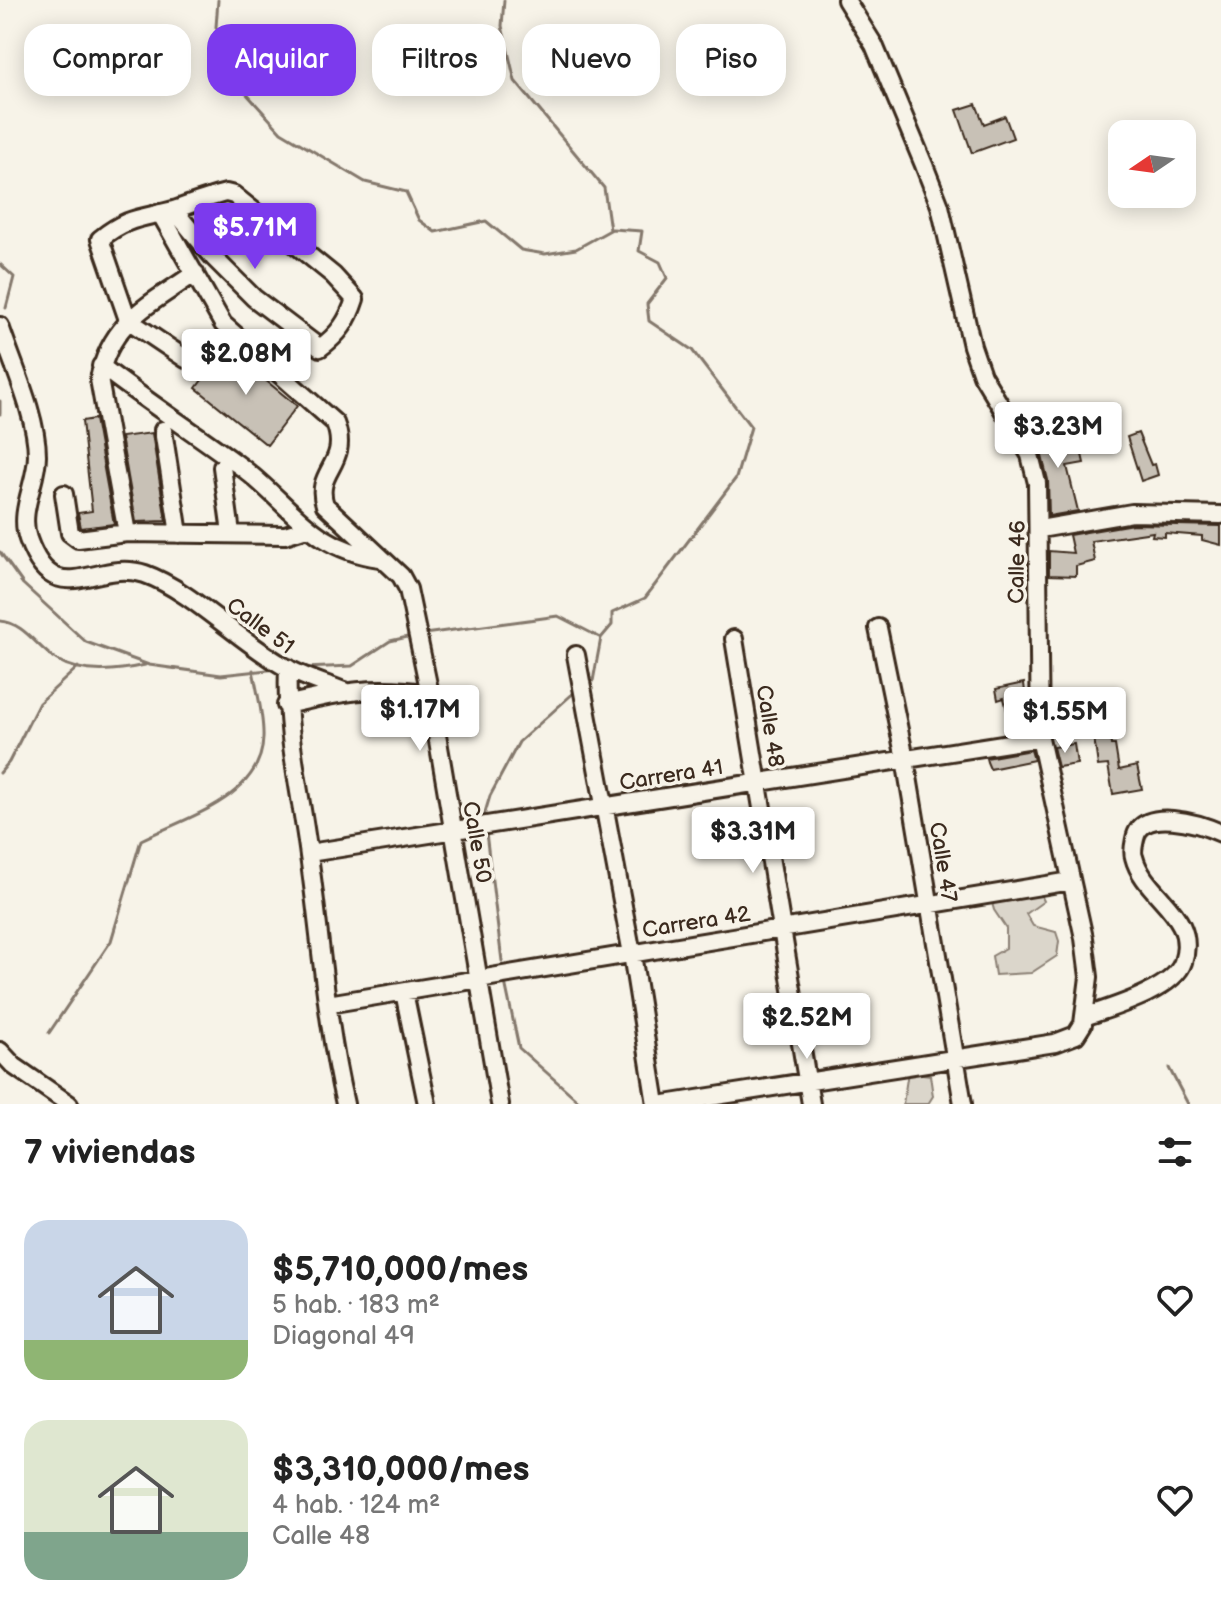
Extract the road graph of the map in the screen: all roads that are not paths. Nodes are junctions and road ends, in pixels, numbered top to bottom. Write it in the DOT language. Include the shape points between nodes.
graph roads {
  1 [pos="846,0"];
  2 [pos="167,211"];
  3 [pos="195,273"];
  4 [pos="128,320"];
  5 [pos="0,326"];
  6 [pos="186,359"];
  7 [pos="101,366"];
  8 [pos="163,430"];
  9 [pos="222,467"];
  10 [pos="64,494"];
  11 [pos="1221,515"];
  12 [pos="307,528"];
  13 [pos="1040,529"];
  14 [pos="127,533"];
  15 [pos="231,533"];
  16 [pos="179,534"];
  17 [pos="381,558"];
  18 [pos="878,628"];
  19 [pos="734,639"];
  20 [pos="576,655"];
  21 [pos="288,668"];
  22 [pos="344,691"];
  23 [pos="430,694"];
  24 [pos="286,705"];
  25 [pos="1040,738"];
  26 [pos="905,759"];
  27 [pos="758,782"];
  28 [pos="604,806"];
  29 [pos="453,830"];
  30 [pos="1221,833"];
  31 [pos="309,853"];
  32 [pos="1071,881"];
  33 [pos="929,905"];
  34 [pos="782,929"];
  35 [pos="632,954"];
  36 [pos="479,979"];
  37 [pos="404,992"];
  38 [pos="328,1004"];
  39 [pos="1084,1017"];
  40 [pos="0,1051"];
  41 [pos="955,1057"];
  42 [pos="807,1081"];
  43 [pos="730,1099"];
  44 [pos="69,1104"];
  45 [pos="345,1104"];
  46 [pos="427,1104"];
  47 [pos="500,1104"];
  48 [pos="656,1104"];
  49 [pos="665,1104"];
  50 [pos="811,1104"];
  51 [pos="963,1104"];
  1 -- 13 [label="street, Calle 46" via="874,45 940,206 982,375 1030,455"];
  2 -- 2 [label="street" via="234,195 333,275 355,299 349,318 320,348 254,298"];
  2 -- 3 [label="street"];
  2 -- 4 [label="street" via="138,216 100,239"];
  3 -- 4 [label="street"];
  3 -- 17 [label="street, Calle 50" via="233,335 335,423 341,449 321,495"];
  4 -- 6 [label="street"];
  4 -- 7 [label="street"];
  5 -- 21 [label="street, Calle 51" via="33,428 37,454 24,516 27,537 47,573 83,580 121,569 158,579"];
  7 -- 12 [label="street" via="242,468"];
  7 -- 14 [label="street"];
  8 -- 16 [label="street"];
  9 -- 15 [label="street"];
  10 -- 14 [label="street" via="70,533 78,539"];
  11 -- 13 [label="street" via="1132,513"];
  12 -- 15 [label="street" via="285,535"];
  12 -- 17 [label="street" via="331,545"];
  13 -- 25 [label="street, Calle 46"];
  14 -- 16 [label="street"];
  15 -- 16 [label="street"];
  17 -- 23 [label="street, Calle 50" via="408,589"];
  18 -- 26 [label="street, Calle 47"];
  19 -- 27 [label="street, Calle 48"];
  20 -- 28 [label="street"];
  21 -- 22 [label="street"];
  21 -- 24 [label="street, Calle 51"];
  22 -- 23 [label="street" via="390,687"];
  22 -- 24 [label="street"];
  23 -- 29 [label="street, Calle 50"];
  24 -- 31 [label="street, Calle 51"];
  25 -- 26 [label="street, Carrera 41"];
  25 -- 32 [label="street, Calle 46"];
  26 -- 27 [label="street, Carrera 41"];
  26 -- 33 [label="street, Calle 47"];
  27 -- 28 [label="street, Carrera 41"];
  27 -- 34 [label="street, Calle 48"];
  28 -- 29 [label="street, Carrera 41"];
  28 -- 35 [label="street"];
  29 -- 31 [label="street, Carrera 41"];
  29 -- 36 [label="street, Calle 50"];
  30 -- 39 [label="street" via="1168,819 1148,822 1136,834 1133,856 1175,912 1186,937 1182,964 1166,984"];
  31 -- 38 [label="street, Calle 51"];
  32 -- 33 [label="street, Carrera 42"];
  32 -- 39 [label="street, Calle 46" via="1089,977"];
  33 -- 34 [label="street, Carrera 42"];
  33 -- 41 [label="street, Calle 47"];
  34 -- 35 [label="street, Carrera 42"];
  34 -- 42 [label="street, Calle 48"];
  35 -- 36 [label="street, Carrera 42"];
  35 -- 48 [label="street"];
  36 -- 37 [label="street, Carrera 42"];
  36 -- 47 [label="street, Calle 50"];
  37 -- 38 [label="street, Carrera 42"];
  37 -- 46 [label="street"];
  38 -- 45 [label="street, Calle 51"];
  39 -- 41 [label="street" via="1076,1035 1055,1043"];
  40 -- 44 [label="street"];
  41 -- 42 [label="street"];
  41 -- 51 [label="street, Calle 47"];
  42 -- 43 [label="street"];
  42 -- 50 [label="street, Calle 48"];
  43 -- 49 [label="street"];
}
